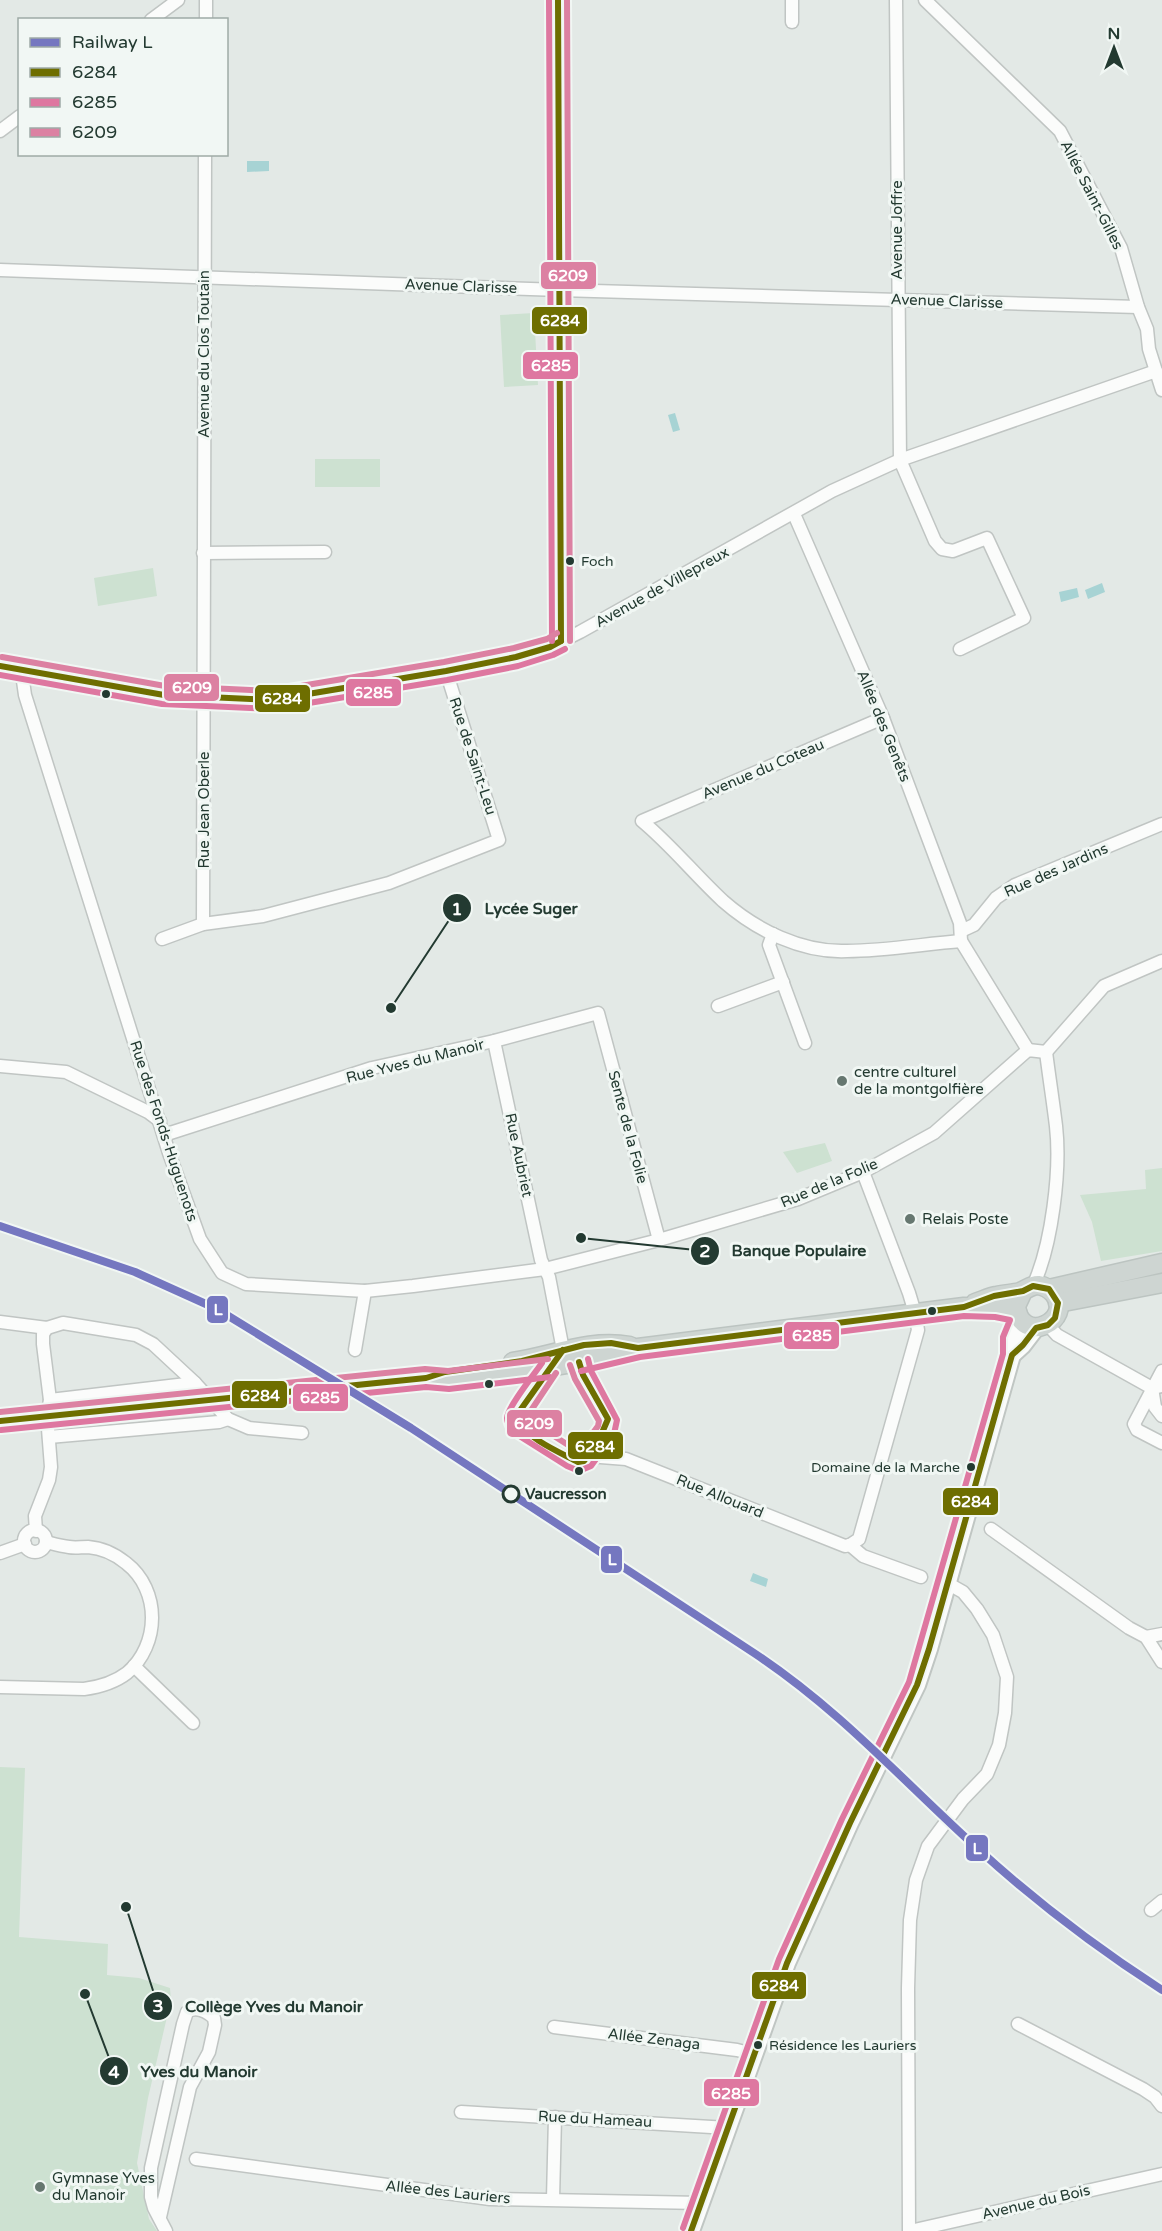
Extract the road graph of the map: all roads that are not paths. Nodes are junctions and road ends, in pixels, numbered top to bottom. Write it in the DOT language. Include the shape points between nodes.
graph roads {
  1 [pos="178,0"];
  2 [pos="206,0"];
  3 [pos="558,0"];
  4 [pos="792,0"];
  5 [pos="896,0"];
  6 [pos="925,0"];
  7 [pos="154,18"];
  8 [pos="206,18"];
  9 [pos="792,22"];
  10 [pos="18,118"];
  11 [pos="0,131"];
  12 [pos="205,156"];
  13 [pos="0,270"];
  14 [pos="204,277"];
  15 [pos="560,290"];
  16 [pos="898,300"];
  17 [pos="1138,307"];
  18 [pos="1156,371"];
  19 [pos="1162,390"];
  20 [pos="900,460"];
  21 [pos="794,514"];
  22 [pos="326,552"];
  23 [pos="203,553"];
  24 [pos="561,641"];
  25 [pos="960,649"];
  26 [pos="0,666"];
  27 [pos="25,671"];
  28 [pos="446,671"];
  29 [pos="203,697"];
  30 [pos="883,718"];
  31 [pos="1162,824"];
  32 [pos="203,924"];
  33 [pos="773,934"];
  34 [pos="961,936"];
  35 [pos="162,939"];
  36 [pos="1162,961"];
  37 [pos="783,982"];
  38 [pos="718,1006"];
  39 [pos="598,1013"];
  40 [pos="494,1041"];
  41 [pos="805,1043"];
  42 [pos="1028,1050"];
  43 [pos="1046,1052"];
  44 [pos="0,1066"];
  45 [pos="160,1121"];
  46 [pos="164,1135"];
  47 [pos="863,1172"];
  48 [pos="658,1240"];
  49 [pos="1162,1263"];
  50 [pos="545,1269"];
  51 [pos="1162,1283"];
  52 [pos="365,1290"];
  53 [pos="1041,1292"];
  54 [pos="964,1307"];
  55 [pos="915,1313"];
  56 [pos="1030,1321"];
  57 [pos="0,1322"];
  58 [pos="47,1328"];
  59 [pos="638,1348"];
  60 [pos="355,1350"];
  61 [pos="563,1350"];
  62 [pos="579,1362"];
  63 [pos="549,1368"];
  64 [pos="1162,1371"];
  65 [pos="426,1378"];
  66 [pos="195,1383"];
  67 [pos="1157,1387"];
  68 [pos="51,1411"];
  69 [pos="1162,1416"];
  70 [pos="228,1419"];
  71 [pos="0,1421"];
  72 [pos="302,1433"];
  73 [pos="49,1437"];
  74 [pos="1162,1443"];
  75 [pos="588,1456"];
  76 [pos="991,1528"];
  77 [pos="36,1531"];
  78 [pos="46,1542"];
  79 [pos="25,1544"];
  80 [pos="850,1545"];
  81 [pos="0,1553"];
  82 [pos="921,1577"];
  83 [pos="947,1583"];
  84 [pos="1162,1634"];
  85 [pos="1146,1637"];
  86 [pos="1162,1662"];
  87 [pos="134,1666"];
  88 [pos="0,1687"];
  89 [pos="193,1723"];
  90 [pos="1162,1901"];
  91 [pos="1151,1910"];
  92 [pos="1018,2024"];
  93 [pos="554,2027"];
  94 [pos="753,2054"];
  95 [pos="1162,2106"];
  96 [pos="461,2112"];
  97 [pos="555,2117"];
  98 [pos="728,2127"];
  99 [pos="196,2159"];
  100 [pos="1162,2174"];
  101 [pos="553,2199"];
  102 [pos="701,2203"];
  103 [pos="160,2217"];
  104 [pos="166,2231"];
  105 [pos="691,2231"];
  106 [pos="910,2231"];
  1 -- 7 [label="street"];
  2 -- 8 [label="street"];
  3 -- 15 [label="street"];
  4 -- 9 [label="street"];
  5 -- 16 [label="street, Avenue Joffre"];
  6 -- 17 [label="street, Allée Saint-Gilles" via="1060,131 1121,248"];
  10 -- 11 [label="street"];
  12 -- 14 [label="street, Avenue du Clos Toutain"];
  13 -- 14 [label="street, Avenue Clarisse"];
  14 -- 15 [label="street, Avenue Clarisse"];
  14 -- 23 [label="street, Avenue du Clos Toutain"];
  15 -- 16 [label="street, Avenue Clarisse"];
  15 -- 24 [label="street"];
  16 -- 17 [label="street, Avenue Clarisse"];
  16 -- 20 [label="street, Avenue Joffre"];
  17 -- 18 [label="street, Allée Saint-Gilles"];
  18 -- 19 [label="street, Allée Saint-Gilles"];
  18 -- 20 [label="street, Avenue de Villepreux"];
  20 -- 21 [label="street, Avenue de Villepreux" via="832,490"];
  20 -- 25 [label="street" via="935,541 942,549 953,551 987,538 1024,618"];
  21 -- 24 [label="street, Avenue de Villepreux"];
  21 -- 30 [label="street, Allée des Genêts"];
  22 -- 23 [label="street"];
  23 -- 29 [label="street, Avenue du Clos Toutain"];
  24 -- 28 [label="street, Avenue de Villepreux" via="516,657"];
  26 -- 27 [label="street, Avenue de Villepreux"];
  27 -- 29 [label="street, Avenue de Villepreux" via="164,695"];
  27 -- 45 [label="street, Rue des Fonds-Huguenots" via="22,681 26,695"];
  28 -- 29 [label="street, Avenue de Villepreux" via="272,700"];
  28 -- 32 [label="street, Rue de Saint-Leu" via="499,840 389,883 263,916"];
  29 -- 32 [label="street, Rue Jean Oberle"];
  30 -- 33 [label="street, Avenue du Coteau" via="642,821 724,902"];
  30 -- 34 [label="street, Allée des Genêts" via="960,923"];
  31 -- 34 [label="street, Rue des Jardins" via="1016,885 996,898"];
  32 -- 35 [label="street"];
  33 -- 34 [label="street" via="812,947 846,952"];
  33 -- 37 [label="street" via="769,945"];
  34 -- 42 [label="street, Allée des Genêts"];
  36 -- 43 [label="street" via="1104,986"];
  37 -- 38 [label="street"];
  37 -- 41 [label="street"];
  39 -- 40 [label="street, Rue Yves du Manoir"];
  39 -- 48 [label="street, Sente de la Folie"];
  40 -- 46 [label="street, Rue Yves du Manoir" via="372,1068"];
  40 -- 50 [label="street, Rue Aubriet"];
  42 -- 43 [label="street"];
  42 -- 47 [label="street, Rue de la Folie" via="934,1133"];
  43 -- 53 [label="street" via="1056,1125 1056,1173 1040,1269"];
  44 -- 45 [label="street" via="66,1072"];
  45 -- 46 [label="street, Rue des Fonds-Huguenots"];
  46 -- 52 [label="street, Rue des Fonds-Huguenots" via="200,1239 222,1273 246,1284"];
  47 -- 48 [label="street, Rue de la Folie" via="798,1199"];
  47 -- 55 [label="street"];
  48 -- 50 [label="street, Rue de la Folie"];
  49 -- 53 [label="main road"];
  50 -- 52 [label="street, Rue des Fonds-Huguenots"];
  50 -- 61 [label="street, Rue Aubriet"];
  51 -- 53 [label="main road"];
  52 -- 60 [label="street"];
  53 -- 54 [label="main road" via="994,1296"];
  53 -- 56 [label="main road" via="1017,1301"];
  53 -- 56 [label="main road" via="1055,1318"];
  54 -- 55 [label="main road"];
  54 -- 56 [label="main road" via="996,1308"];
  55 -- 59 [label="main road"];
  55 -- 80 [label="street" via="915,1341 859,1539"];
  56 -- 67 [label="street"];
  56 -- 83 [label="main road" via="1012,1339 1012,1355"];
  57 -- 58 [label="street"];
  58 -- 66 [label="street" via="63,1323 136,1335 153,1344"];
  58 -- 68 [label="street" via="42,1344"];
  59 -- 61 [label="main road" via="604,1343"];
  59 -- 62 [label="main road"];
  61 -- 62 [label="street"];
  61 -- 63 [label="street"];
  61 -- 65 [label="main road"];
  62 -- 63 [label="main road"];
  63 -- 65 [label="main road" via="448,1380"];
  64 -- 67 [label="street"];
  65 -- 68 [label="main road, bridge"];
  66 -- 68 [label="street"];
  66 -- 70 [label="street"];
  67 -- 69 [label="street" via="1155,1407"];
  67 -- 74 [label="street" via="1134,1424 1137,1430"];
  68 -- 71 [label="main road"];
  68 -- 73 [label="street"];
  70 -- 72 [label="street" via="249,1428"];
  70 -- 73 [label="street"];
  73 -- 77 [label="street" via="51,1467 35,1516"];
  75 -- 80 [label="street, Rue Allouard" via="627,1459"];
  76 -- 85 [label="street"];
  77 -- 78 [label="street" via="42,1533"];
  77 -- 79 [label="street" via="27,1534"];
  78 -- 79 [label="street" via="44,1548 35,1552"];
  78 -- 87 [label="street" via="110,1553 132,1568 142,1582 151,1604 152,1626"];
  79 -- 81 [label="street"];
  80 -- 82 [label="street, Rue Allouard" via="863,1556"];
  83 -- 94 [label="main road" via="917,1685 787,1963"];
  83 -- 106 [label="street" via="963,1592 993,1635 1007,1677 1005,1713 999,1745 987,1774 928,1846 916,1880 910,1920 908,1988"];
  84 -- 85 [label="street"];
  85 -- 86 [label="street"];
  87 -- 88 [label="street" via="112,1682 95,1688"];
  87 -- 89 [label="street"];
  90 -- 91 [label="street"];
  92 -- 95 [label="street" via="1143,2089"];
  93 -- 94 [label="street, Allée Zenaga"];
  94 -- 98 [label="main road"];
  96 -- 97 [label="street, Rue du Hameau"];
  97 -- 98 [label="street, Rue du Hameau"];
  97 -- 101 [label="street"];
  98 -- 102 [label="main road"];
  99 -- 101 [label="street, Allée des Lauriers" via="490,2199"];
  100 -- 106 [label="street, Avenue du Bois"];
  101 -- 102 [label="street, Allée des Lauriers"];
  102 -- 105 [label="main road"];
  103 -- 103 [label="street" via="190,2087 209,2052 215,2025 209,2013 197,2009 187,2012 183,2024 151,2168 152,2198"];
  103 -- 104 [label="street"];
}
